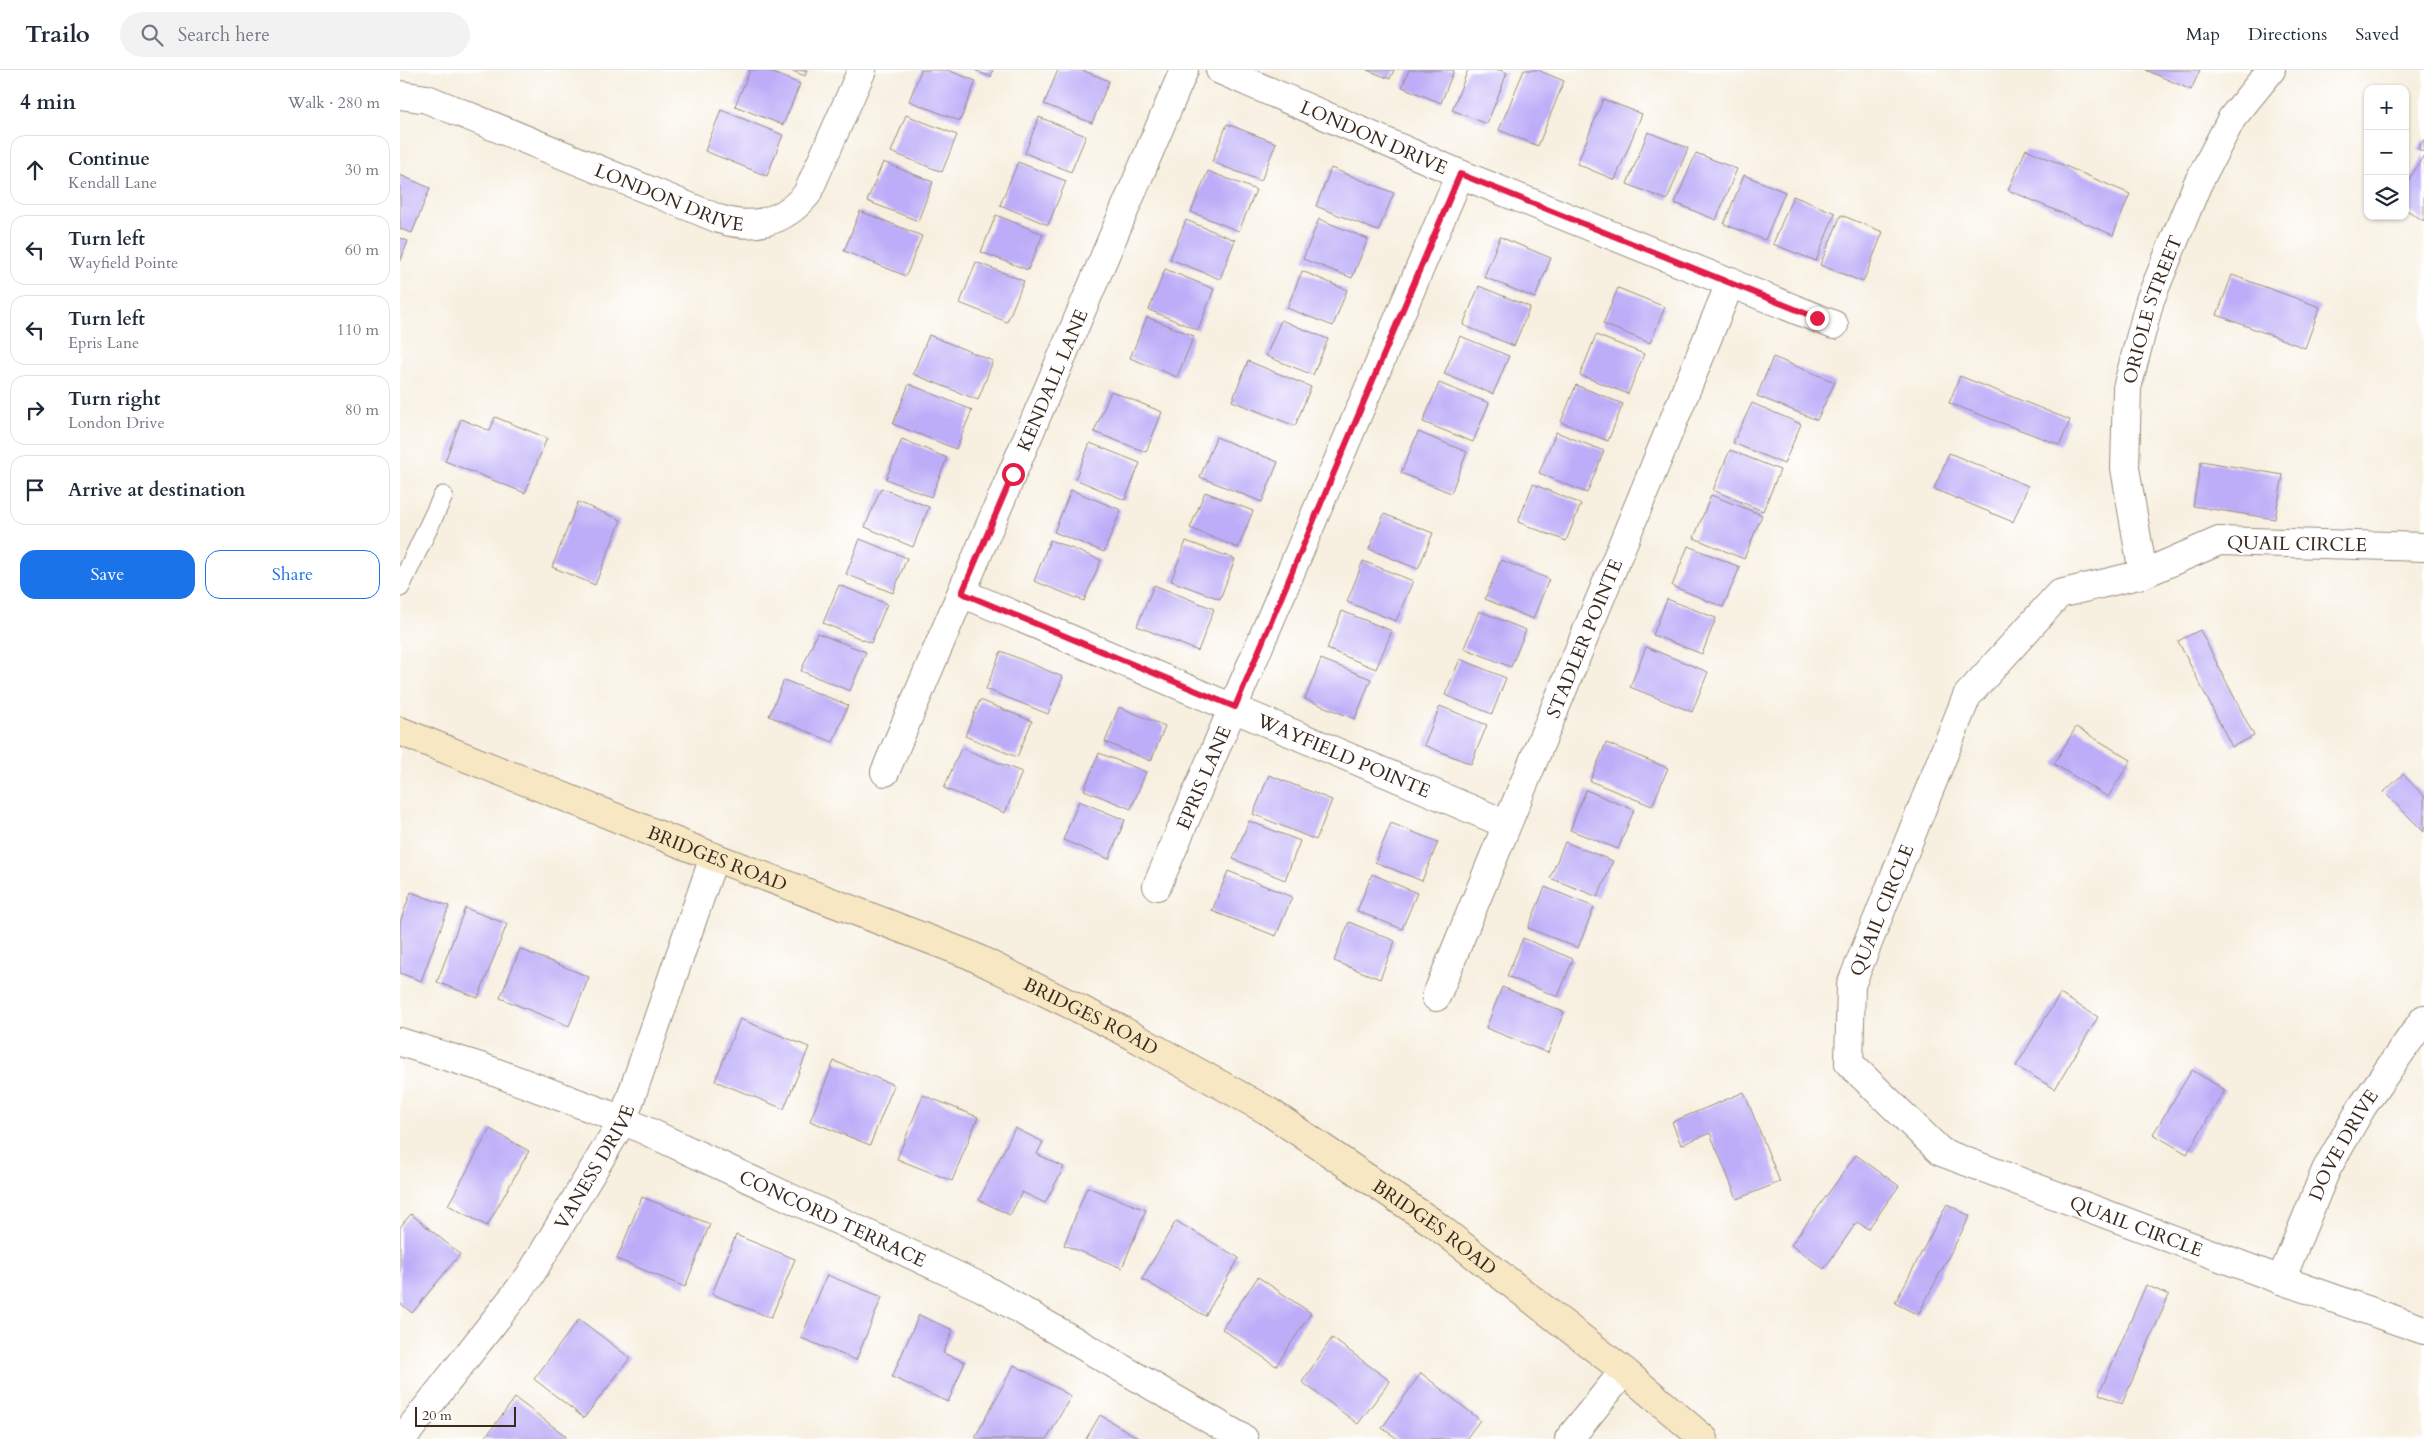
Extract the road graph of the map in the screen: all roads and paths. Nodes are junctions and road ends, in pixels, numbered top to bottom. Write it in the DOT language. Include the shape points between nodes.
graph roads {
  1 [pos="862,70"];
  2 [pos="1184,70"];
  3 [pos="1220,70"];
  4 [pos="2271,70"];
  5 [pos="400,96"];
  6 [pos="1460,174"];
  7 [pos="1731,281"];
  8 [pos="1834,325"];
  9 [pos="443,496"];
  10 [pos="2424,546"];
  11 [pos="2143,574"];
  12 [pos="400,587"];
  13 [pos="962,593"];
  14 [pos="1235,707"];
  15 [pos="400,731"];
  16 [pos="885,772"];
  17 [pos="1506,824"];
  18 [pos="714,857"];
  19 [pos="1157,886"];
  20 [pos="1436,997"];
  21 [pos="2424,1019"];
  22 [pos="400,1042"];
  23 [pos="622,1120"];
  24 [pos="2281,1280"];
  25 [pos="2424,1330"];
  26 [pos="1624,1371"];
  27 [pos="402,1439"];
  28 [pos="1244,1439"];
  29 [pos="1569,1439"];
  30 [pos="1704,1439"];
  1 -- 5 [label="street, LONDON DRIVE" via="807,194 795,208 768,222 753,224 735,224 719,219 427,99"];
  2 -- 13 [label="street, KENDALL LANE"];
  3 -- 6 [label="street, LONDON DRIVE"];
  4 -- 11 [label="street, ORIOLE STREET" via="2232,118 2197,185 2150,300 2127,388 2125,468"];
  6 -- 7 [label="street, LONDON DRIVE"];
  6 -- 14 [label="street, EPRIS LANE"];
  7 -- 8 [label="street, LONDON DRIVE"];
  7 -- 17 [label="street, STADLER POINTE"];
  9 -- 12 [label="lane"];
  10 -- 11 [label="street, QUAIL CIRCLE" via="2219,541"];
  11 -- 24 [label="street, QUAIL CIRCLE" via="2059,594 1967,696 1851,985 1849,1063 1941,1152"];
  13 -- 14 [label="street, WAYFIELD POINTE"];
  13 -- 16 [label="street, KENDALL LANE"];
  14 -- 17 [label="street, WAYFIELD POINTE"];
  14 -- 19 [label="street, EPRIS LANE"];
  15 -- 18 [label="street, BRIDGES ROAD"];
  17 -- 20 [label="street, STADLER POINTE"];
  18 -- 23 [label="street, VANESS DRIVE"];
  18 -- 26 [label="street, BRIDGES ROAD" via="970,955 1120,1029 1268,1111 1432,1222"];
  21 -- 24 [label="street, DOVE DRIVE" via="2362,1108 2326,1170"];
  22 -- 23 [label="street, CONCORD TERRACE" via="484,1068"];
  23 -- 27 [label="street, VANESS DRIVE" via="529,1277"];
  23 -- 28 [label="street, CONCORD TERRACE" via="983,1288"];
  24 -- 25 [label="street, QUAIL CIRCLE"];
  26 -- 29 [label="street"];
  26 -- 30 [label="street, BRIDGES ROAD"];
}
